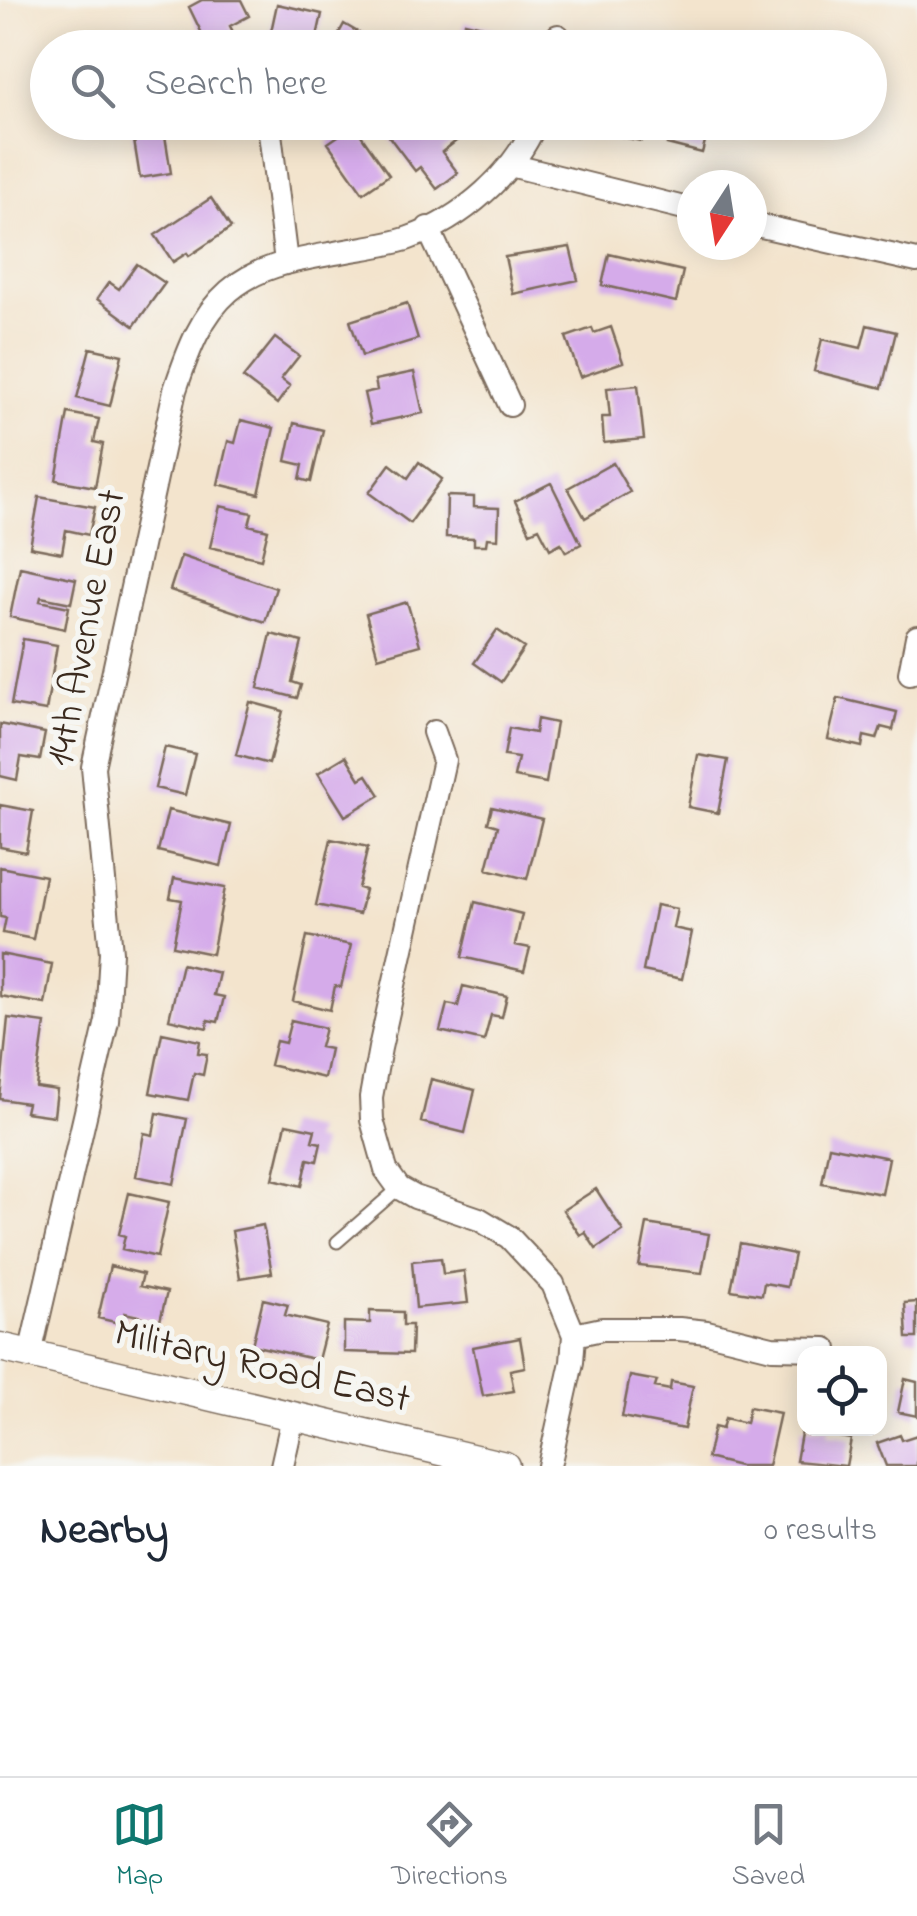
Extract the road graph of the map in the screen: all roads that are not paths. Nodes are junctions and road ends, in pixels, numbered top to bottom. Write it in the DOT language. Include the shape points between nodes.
graph roads {
  1 [pos="271,140"];
  2 [pos="528,140"];
  3 [pos="510,165"];
  4 [pos="677,206"];
  5 [pos="767,227"];
  6 [pos="428,228"];
  7 [pos="917,261"];
  8 [pos="286,262"];
  9 [pos="510,406"];
  10 [pos="917,637"];
  11 [pos="910,672"];
  12 [pos="434,732"];
  13 [pos="400,1188"];
  14 [pos="338,1242"];
  15 [pos="574,1335"];
  16 [pos="0,1347"];
  17 [pos="797,1349"];
  18 [pos="30,1354"];
  19 [pos="293,1417"];
  20 [pos="282,1466"];
  21 [pos="505,1466"];
  22 [pos="549,1466"];
  1 -- 8 [label="street"];
  2 -- 3 [label="street, 14th Avenue East"];
  3 -- 4 [label="street"];
  3 -- 6 [label="street, 14th Avenue East" via="479,196"];
  5 -- 7 [label="street"];
  6 -- 8 [label="street, 14th Avenue East" via="412,237"];
  6 -- 9 [label="street"];
  8 -- 18 [label="street, 14th Avenue East" via="256,272 214,307 175,390 93,767 111,952 107,1021"];
  10 -- 11 [label="street"];
  12 -- 13 [label="street" via="444,760 372,1097 377,1144"];
  13 -- 14 [label="lane"];
  13 -- 15 [label="street" via="509,1237 553,1284"];
  15 -- 17 [label="street" via="679,1329"];
  15 -- 22 [label="street"];
  16 -- 18 [label="street, Military Road East"];
  18 -- 19 [label="street, Military Road East"];
  19 -- 20 [label="street"];
  19 -- 21 [label="street, Military Road East"];
}
